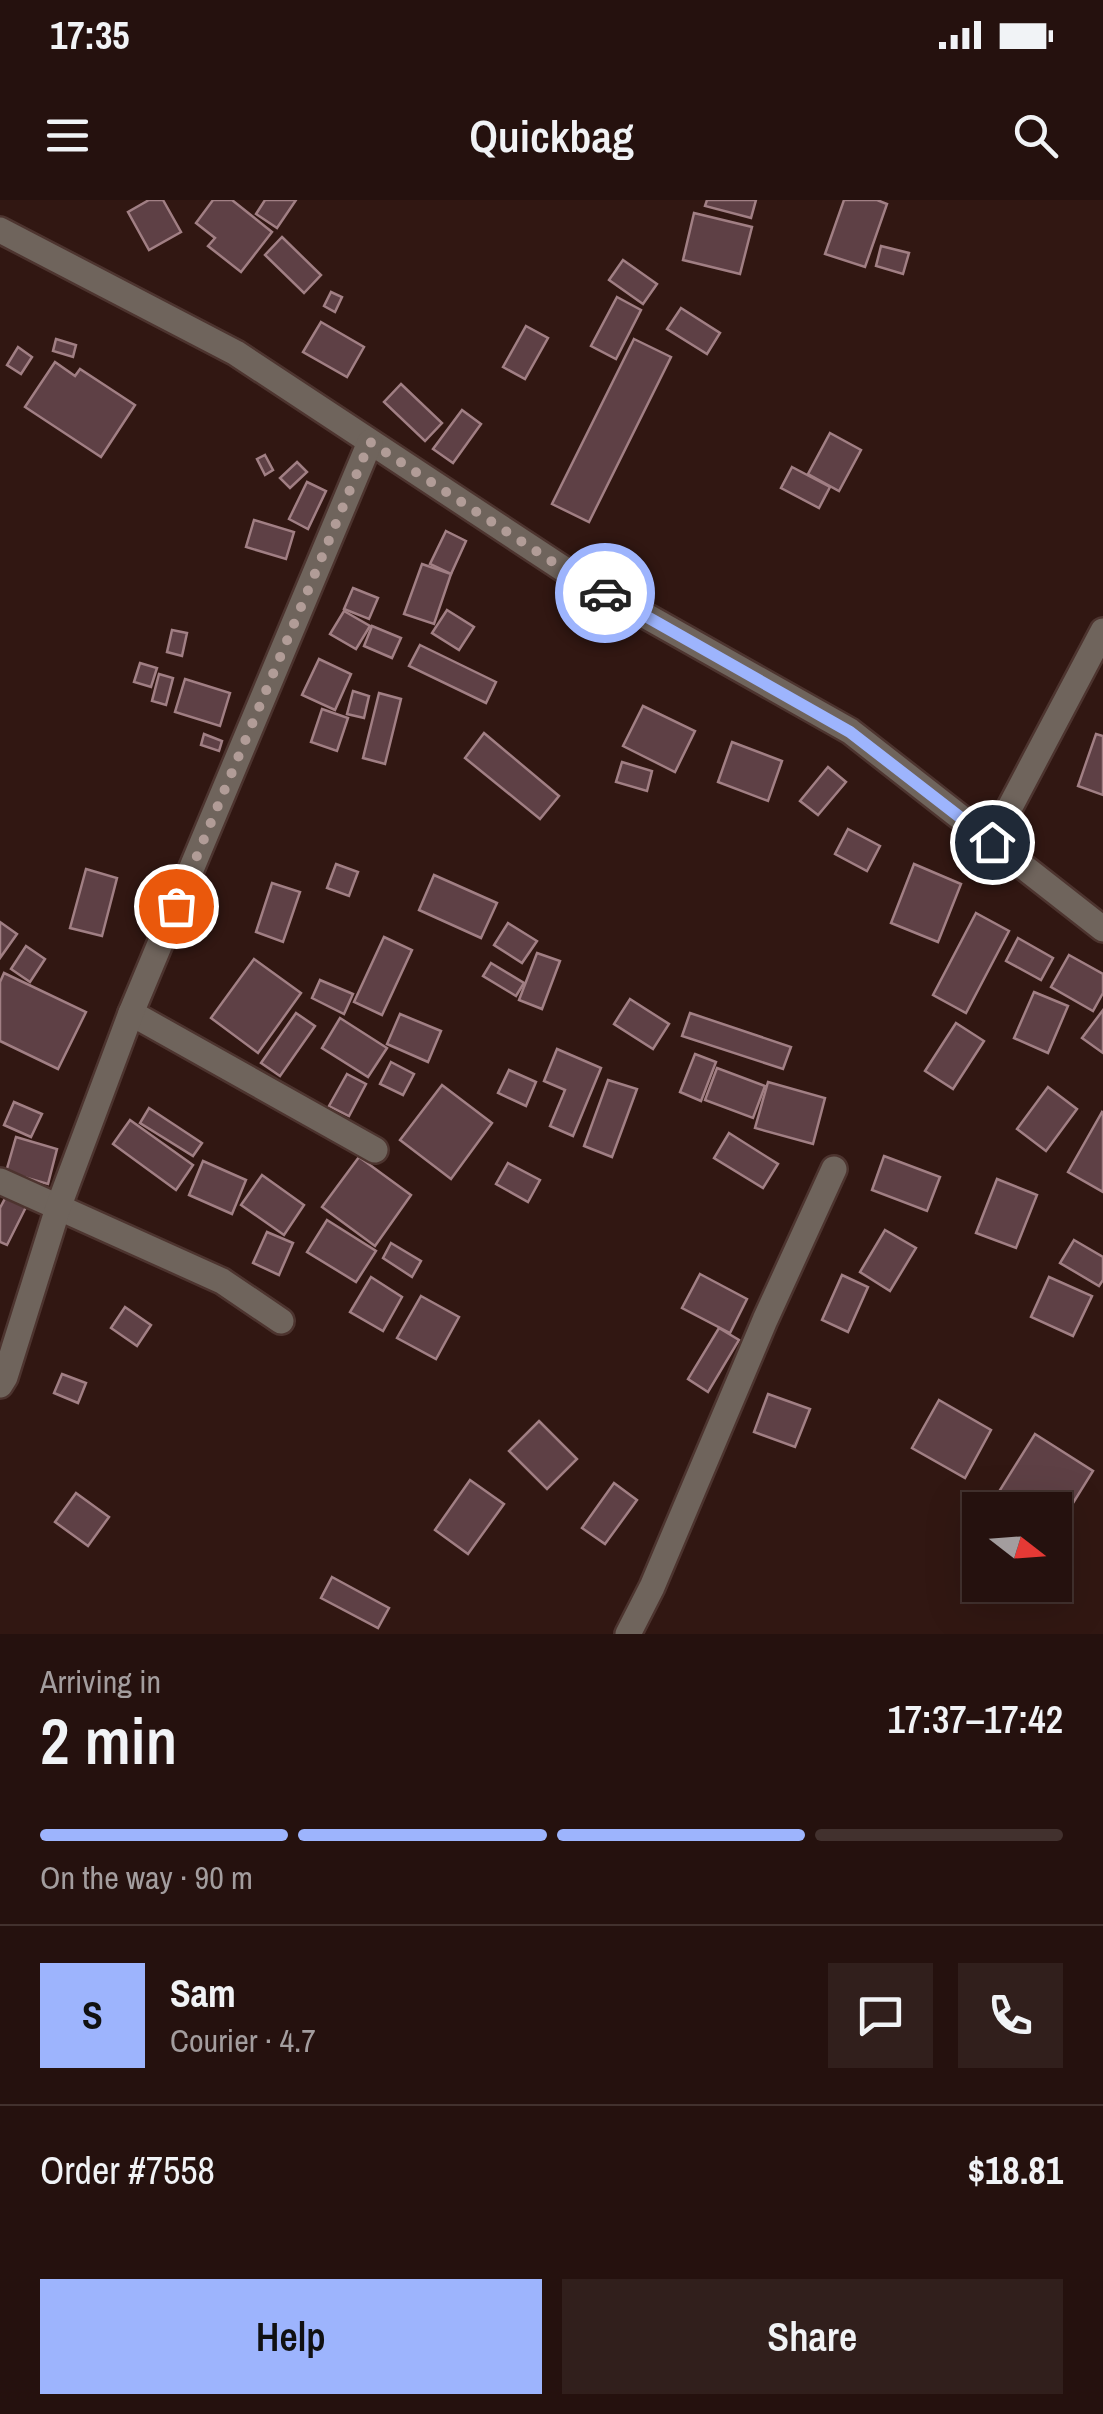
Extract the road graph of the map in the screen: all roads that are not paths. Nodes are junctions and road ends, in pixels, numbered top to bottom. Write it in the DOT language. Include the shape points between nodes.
graph roads {
  1 [pos="0,230"];
  2 [pos="370,442"];
  3 [pos="1103,631"];
  4 [pos="992,842"];
  5 [pos="1103,929"];
  6 [pos="131,1012"];
  7 [pos="374,1150"];
  8 [pos="834,1168"];
  9 [pos="0,1181"];
  10 [pos="58,1208"];
  11 [pos="282,1321"];
  12 [pos="0,1384"];
  13 [pos="628,1634"];
  1 -- 2 [label="street" via="236,354"];
  2 -- 4 [label="street" via="568,572 850,732"];
  2 -- 6 [label="street"];
  3 -- 4 [label="street"];
  4 -- 5 [label="street"];
  6 -- 7 [label="street"];
  6 -- 10 [label="street"];
  8 -- 13 [label="street"];
  9 -- 10 [label="street"];
  10 -- 11 [label="street" via="222,1281"];
  10 -- 12 [label="street"];
}
